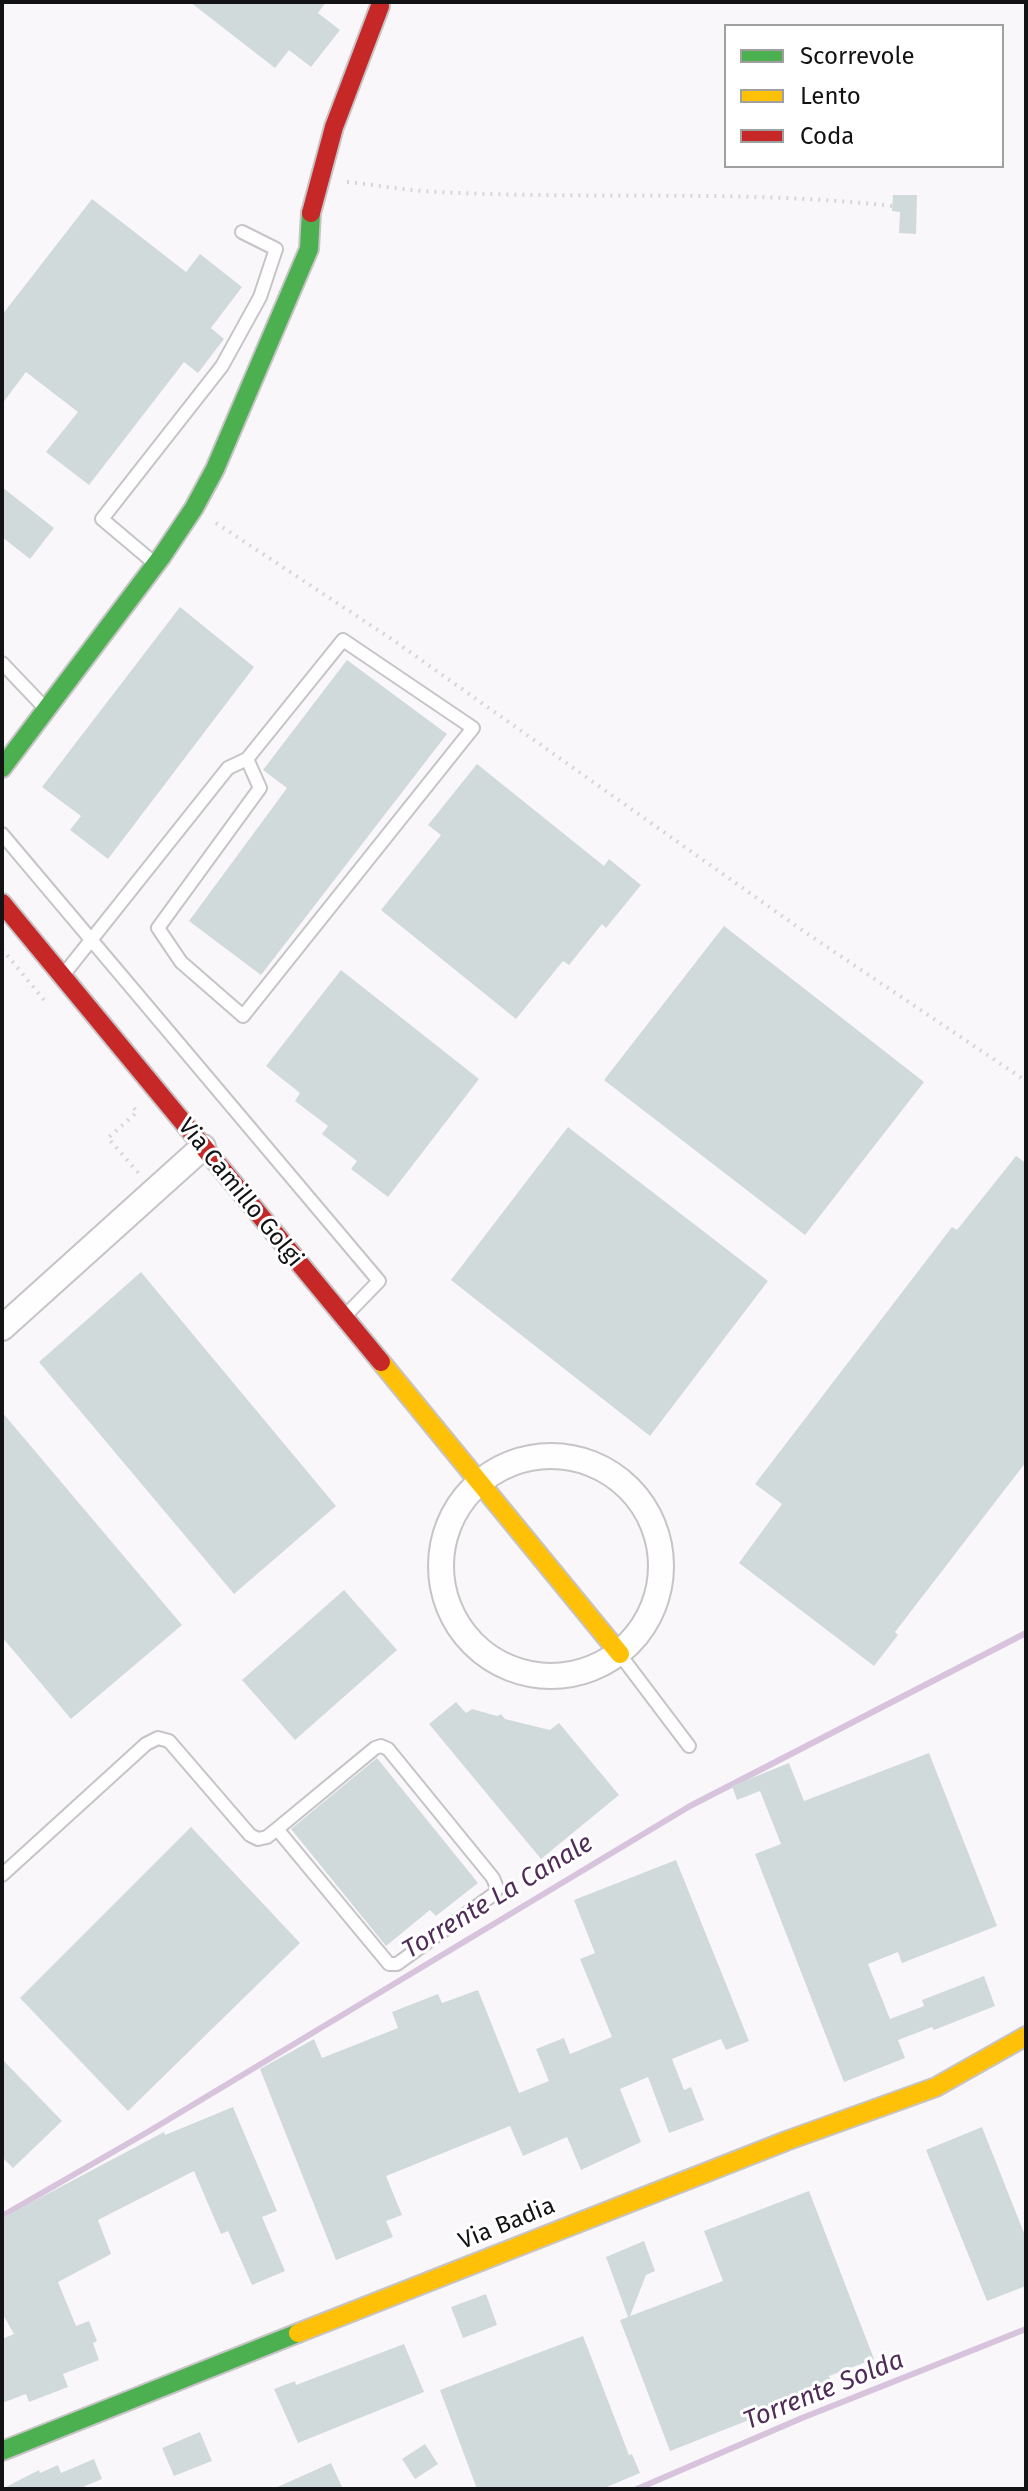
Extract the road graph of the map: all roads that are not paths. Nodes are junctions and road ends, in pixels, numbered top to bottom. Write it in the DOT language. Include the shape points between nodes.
graph roads {
  1 [pos="380,6"];
  2 [pos="242,232"];
  3 [pos="155,564"];
  4 [pos="2,663"];
  5 [pos="47,710"];
  6 [pos="247,759"];
  7 [pos="2,768"];
  8 [pos="2,834"];
  9 [pos="2,903"];
  10 [pos="92,939"];
  11 [pos="62,976"];
  12 [pos="203,1147"];
  13 [pos="343,1318"];
  14 [pos="2,1328"];
  15 [pos="480,1481"];
  16 [pos="620,1654"];
  17 [pos="689,1746"];
  18 [pos="277,1829"];
  19 [pos="2,1875"];
  20 [pos="1026,2036"];
  21 [pos="2,2451"];
  1 -- 3 [label="street" via="334,127 309,223 309,249 215,469"];
  2 -- 3 [label="lane" via="276,249 260,297 222,366 102,519"];
  3 -- 5 [label="street"];
  4 -- 5 [label="lane"];
  5 -- 7 [label="street"];
  6 -- 6 [label="lane" via="260,788 158,928 181,962 243,1016 473,728 343,640"];
  6 -- 10 [label="lane" via="228,768"];
  8 -- 10 [label="lane"];
  9 -- 11 [label="street, Via Camillo Golgi"];
  10 -- 11 [label="lane"];
  10 -- 13 [label="lane" via="379,1281"];
  11 -- 12 [label="street, Via Camillo Golgi"];
  12 -- 13 [label="street, Via Camillo Golgi"];
  12 -- 14 [label="street"];
  13 -- 15 [label="street, Via Camillo Golgi"];
  15 -- 16 [label="street, Via Camillo Golgi"];
  15 -- 16 [label="street" via="455,1510 442,1546 442,1584 454,1620 478,1650 511,1670 548,1677 586,1672"];
  15 -- 16 [label="street" via="510,1463 544,1456 579,1459 612,1473 638,1497 655,1527 661,1574 644,1629"];
  16 -- 17 [label="lane"];
  18 -- 18 [label="lane" via="389,1964 397,1964 497,1888 381,1746"];
  18 -- 19 [label="lane" via="263,1839 250,1835 169,1741 158,1738"];
  20 -- 21 [label="street, Via Badia" via="936,2087 564,2227"];
}
